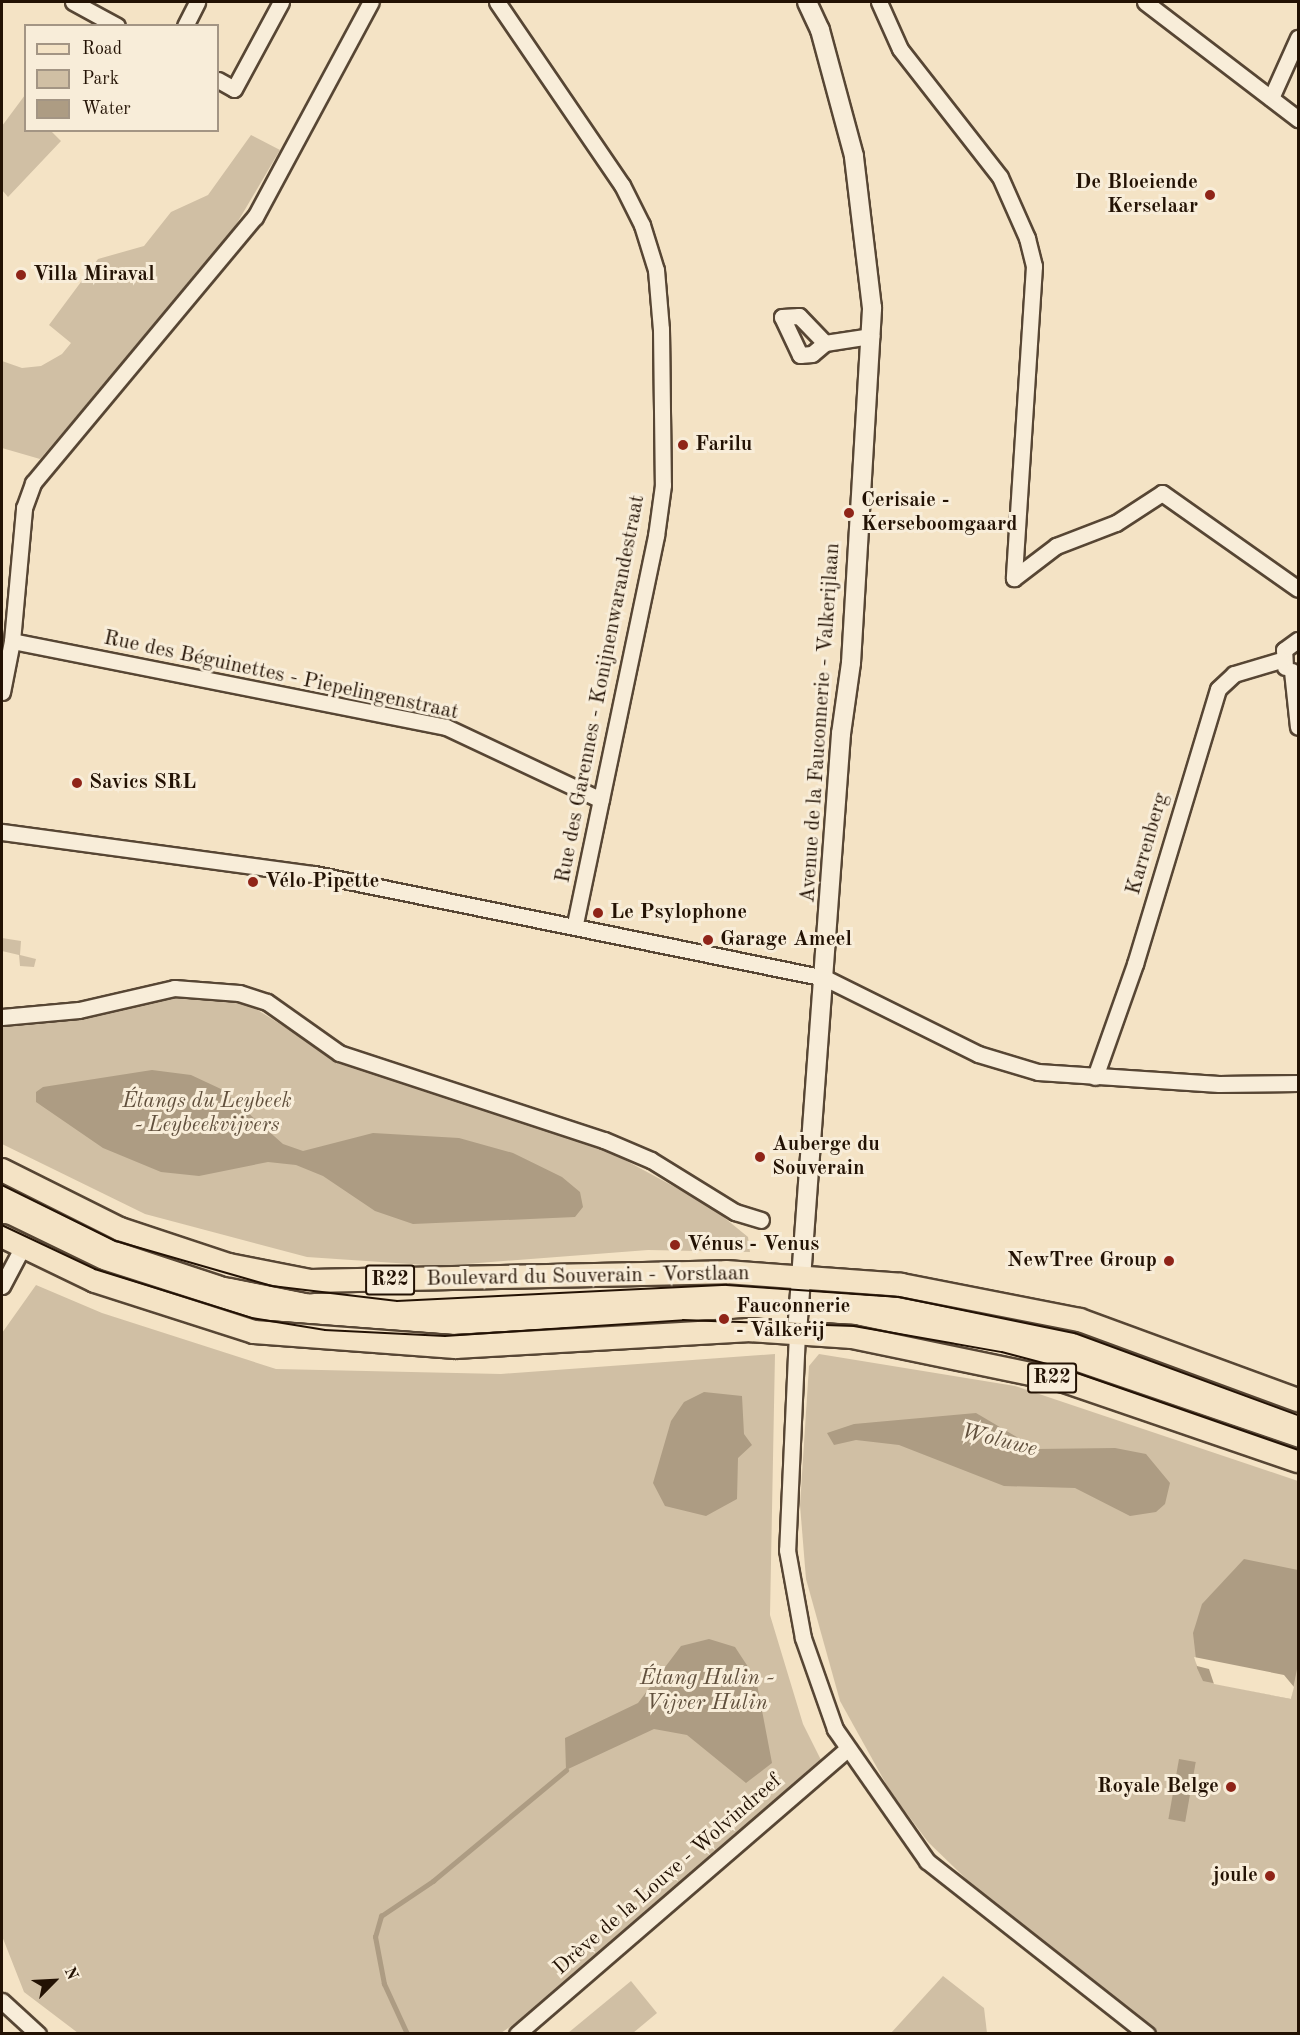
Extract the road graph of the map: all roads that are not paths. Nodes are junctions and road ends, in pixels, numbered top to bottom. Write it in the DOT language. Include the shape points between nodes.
graph roads {
  1 [pos="73,2"];
  2 [pos="197,2"];
  3 [pos="281,2"];
  4 [pos="371,2"];
  5 [pos="497,2"];
  6 [pos="807,2"];
  7 [pos="879,2"];
  8 [pos="1146,2"];
  9 [pos="113,24"];
  10 [pos="186,24"];
  11 [pos="1299,38"];
  12 [pos="219,81"];
  13 [pos="1271,98"];
  14 [pos="1299,119"];
  15 [pos="871,336"];
  16 [pos="825,343"];
  17 [pos="1299,589"];
  18 [pos="1299,640"];
  19 [pos="12,641"];
  20 [pos="1290,668"];
  21 [pos="2,692"];
  22 [pos="1299,727"];
  23 [pos="601,800"];
  24 [pos="2,832"];
  25 [pos="575,925"];
  26 [pos="825,978"];
  27 [pos="2,1017"];
  28 [pos="1095,1077"];
  29 [pos="1299,1083"];
  30 [pos="2,1170"];
  31 [pos="761,1220"];
  32 [pos="2,1236"];
  33 [pos="22,1248"];
  34 [pos="800,1276"];
  35 [pos="2,1286"];
  36 [pos="797,1333"];
  37 [pos="1299,1400"];
  38 [pos="1299,1461"];
  39 [pos="847,1749"];
  40 [pos="2,2001"];
  41 [pos="38,2034"];
  42 [pos="517,2034"];
  43 [pos="1146,2034"];
  1 -- 9 [label="street"];
  2 -- 10 [label="street"];
  3 -- 12 [label="street" via="234,89"];
  4 -- 19 [label="street" via="255,217 33,483 24,508"];
  5 -- 23 [label="street, Rue des Garennes - Konijnenwarandestraat" via="622,185 656,270 663,484"];
  6 -- 15 [label="street, Avenue de la Fauconnerie - Valkerijlaan" via="820,30 854,156"];
  7 -- 17 [label="street" via="900,49 1000,177 1027,238 1034,266 1014,578 1056,546 1116,523 1162,493"];
  8 -- 13 [label="street"];
  11 -- 13 [label="street"];
  13 -- 14 [label="street"];
  15 -- 16 [label="street"];
  15 -- 26 [label="street, Avenue de la Fauconnerie - Valkerijlaan"];
  18 -- 20 [label="street" via="1284,650"];
  19 -- 21 [label="street"];
  19 -- 23 [label="street, Rue des Béguinettes - Piepelingenstraat" via="446,727"];
  20 -- 22 [label="street"];
  20 -- 28 [label="street, Karrenberg" via="1234,674 1218,688 1135,964"];
  23 -- 25 [label="street, Rue des Garennes - Konijnenwarandestraat"];
  24 -- 25 [label="street" via="314,874"];
  25 -- 26 [label="street"];
  26 -- 28 [label="street" via="978,1054 1038,1072"];
  26 -- 34 [label="street, Avenue de la Fauconnerie - Valkerijlaan"];
  27 -- 31 [label="street" via="79,1010 174,988 239,993 267,1002 339,1053 604,1140 651,1160 735,1212"];
  28 -- 29 [label="street"];
  30 -- 34 [label="main road, Boulevard du Souverain - Vorstlaan / R22" via="120,1229 229,1265 310,1281 726,1272"];
  32 -- 33 [label="main road, R22"];
  33 -- 35 [label="street"];
  33 -- 36 [label="main road, R22" via="174,1310 254,1332 326,1341 455,1347 643,1334"];
  34 -- 36 [label="street"];
  34 -- 37 [label="main road, Boulevard du Souverain - Vorstlaan / R22" via="946,1292 1080,1320"];
  36 -- 38 [label="main road, R22" via="852,1337 1000,1364"];
  36 -- 39 [label="street" via="787,1550 803,1638 827,1711"];
  39 -- 42 [label="street, Drève de la Louve - Wolvindreef"];
  39 -- 43 [label="street" via="927,1861"];
  40 -- 41 [label="street"];
}
